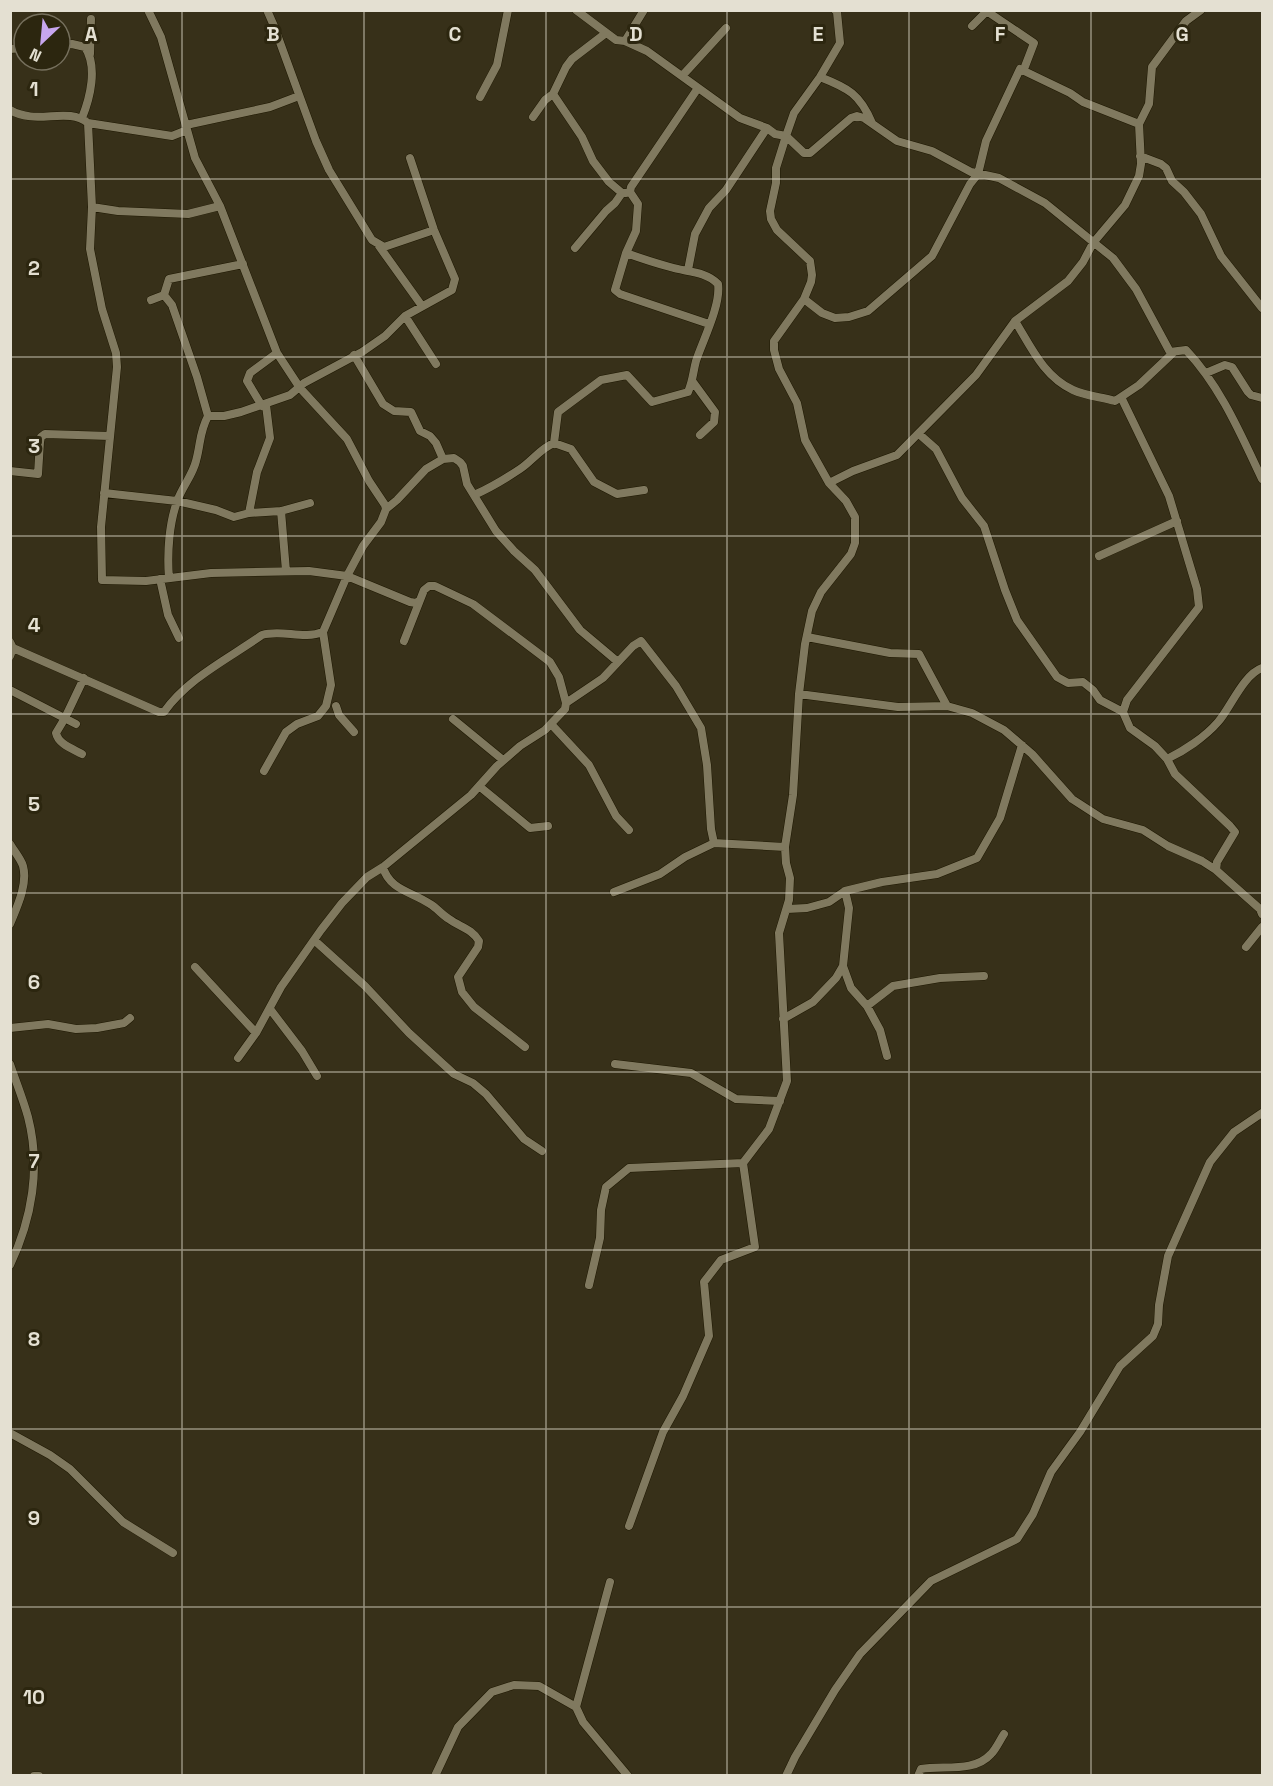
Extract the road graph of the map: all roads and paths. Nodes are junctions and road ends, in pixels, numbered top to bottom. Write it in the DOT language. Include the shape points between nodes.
graph roads {
  1 [pos="148,10"];
  2 [pos="267,10"];
  3 [pos="508,10"];
  4 [pos="576,10"];
  5 [pos="644,10"];
  6 [pos="835,10"];
  7 [pos="988,11"];
  8 [pos="1200,11"];
  9 [pos="91,19"];
  10 [pos="972,26"];
  11 [pos="726,28"];
  12 [pos="606,33"];
  13 [pos="625,41"];
  14 [pos="72,44"];
  15 [pos="90,55"];
  16 [pos="1024,69"];
  17 [pos="682,76"];
  18 [pos="820,77"];
  19 [pos="698,88"];
  20 [pos="553,94"];
  21 [pos="299,96"];
  22 [pos="480,97"];
  23 [pos="10,110"];
  24 [pos="533,117"];
  25 [pos="85,121"];
  26 [pos="873,123"];
  27 [pos="1139,124"];
  28 [pos="187,128"];
  29 [pos="767,128"];
  30 [pos="786,136"];
  31 [pos="1140,156"];
  32 [pos="410,158"];
  33 [pos="978,174"];
  34 [pos="626,193"];
  35 [pos="220,206"];
  36 [pos="92,207"];
  37 [pos="434,230"];
  38 [pos="1093,243"];
  39 [pos="379,246"];
  40 [pos="575,248"];
  41 [pos="626,253"];
  42 [pos="243,264"];
  43 [pos="688,270"];
  44 [pos="164,295"];
  45 [pos="804,299"];
  46 [pos="151,300"];
  47 [pos="422,306"];
  48 [pos="1263,308"];
  49 [pos="405,316"];
  50 [pos="1015,321"];
  51 [pos="709,324"];
  52 [pos="1174,352"];
  53 [pos="277,353"];
  54 [pos="354,355"];
  55 [pos="436,364"];
  56 [pos="1206,373"];
  57 [pos="693,382"];
  58 [pos="300,388"];
  59 [pos="1121,397"];
  60 [pos="1263,398"];
  61 [pos="264,405"];
  62 [pos="208,416"];
  63 [pos="919,434"];
  64 [pos="699,435"];
  65 [pos="110,436"];
  66 [pos="554,443"];
  67 [pos="443,459"];
  68 [pos="10,471"];
  69 [pos="1263,479"];
  70 [pos="829,483"];
  71 [pos="644,490"];
  72 [pos="104,493"];
  73 [pos="474,495"];
  74 [pos="177,501"];
  75 [pos="310,502"];
  76 [pos="386,510"];
  77 [pos="281,511"];
  78 [pos="249,513"];
  79 [pos="1177,521"];
  80 [pos="1099,556"];
  81 [pos="286,571"];
  82 [pos="347,576"];
  83 [pos="169,578"];
  84 [pos="160,579"];
  85 [pos="419,601"];
  86 [pos="323,632"];
  87 [pos="807,637"];
  88 [pos="179,638"];
  89 [pos="404,641"];
  90 [pos="12,645"];
  91 [pos="10,656"];
  92 [pos="618,662"];
  93 [pos="1263,668"];
  94 [pos="84,678"];
  95 [pos="10,690"];
  96 [pos="329,693"];
  97 [pos="799,694"];
  98 [pos="566,703"];
  99 [pos="326,705"];
  100 [pos="336,706"];
  101 [pos="946,706"];
  102 [pos="1123,712"];
  103 [pos="65,718"];
  104 [pos="453,719"];
  105 [pos="76,724"];
  106 [pos="551,724"];
  107 [pos="354,732"];
  108 [pos="1022,746"];
  109 [pos="82,754"];
  110 [pos="1167,759"];
  111 [pos="503,760"];
  112 [pos="264,771"];
  113 [pos="479,786"];
  114 [pos="548,826"];
  115 [pos="629,830"];
  116 [pos="714,843"];
  117 [pos="10,844"];
  118 [pos="785,847"];
  119 [pos="383,867"];
  120 [pos="1216,870"];
  121 [pos="845,891"];
  122 [pos="614,892"];
  123 [pos="787,909"];
  124 [pos="1263,914"];
  125 [pos="10,924"];
  126 [pos="1263,927"];
  127 [pos="314,940"];
  128 [pos="1246,946"];
  129 [pos="843,966"];
  130 [pos="195,967"];
  131 [pos="984,976"];
  132 [pos="867,1006"];
  133 [pos="270,1009"];
  134 [pos="130,1018"];
  135 [pos="783,1019"];
  136 [pos="10,1028"];
  137 [pos="256,1033"];
  138 [pos="525,1047"];
  139 [pos="887,1056"];
  140 [pos="238,1058"];
  141 [pos="615,1064"];
  142 [pos="10,1065"];
  143 [pos="317,1076"];
  144 [pos="780,1101"];
  145 [pos="1263,1113"];
  146 [pos="542,1150"];
  147 [pos="743,1163"];
  148 [pos="10,1265"];
  149 [pos="589,1285"];
  150 [pos="10,1432"];
  151 [pos="629,1526"];
  152 [pos="173,1552"];
  153 [pos="610,1582"];
  154 [pos="576,1707"];
  155 [pos="1004,1734"];
  156 [pos="34,1776"];
  157 [pos="39,1776"];
  158 [pos="435,1776"];
  159 [pos="628,1776"];
  160 [pos="786,1776"];
  161 [pos="918,1776"];
  1 -- 28 [label="street" via="161,37"];
  2 -- 21 [label="street"];
  3 -- 22 [label="street" via="497,65"];
  4 -- 12 [label="street"];
  5 -- 13 [label="street"];
  6 -- 18 [label="street" via="840,43"];
  7 -- 10 [label="street"];
  7 -- 16 [label="street" via="1034,43"];
  8 -- 27 [label="street" via="1186,21 1152,67 1149,104"];
  9 -- 15 [label="street"];
  11 -- 17 [label="street"];
  12 -- 13 [label="street"];
  12 -- 20 [label="street" via="572,59"];
  13 -- 17 [label="street"];
  14 -- 15 [label="street" via="85,47"];
  15 -- 25 [label="street"];
  16 -- 27 [label="street" via="1083,102"];
  16 -- 33 [label="street" via="1017,73 986,141"];
  17 -- 19 [label="street"];
  18 -- 26 [label="street" via="846,87 866,107"];
  18 -- 30 [label="street" via="794,113"];
  19 -- 29 [label="street" via="740,118"];
  19 -- 34 [label="street"];
  20 -- 24 [label="street"];
  20 -- 34 [label="street" via="582,137 592,161 609,182"];
  21 -- 28 [label="street"];
  21 -- 39 [label="street" via="329,170"];
  23 -- 25 [label="street" via="37,118 70,115"];
  25 -- 28 [label="street" via="172,136"];
  25 -- 36 [label="street"];
  26 -- 30 [label="street" via="857,116 851,118 810,153 804,153"];
  26 -- 33 [label="street" via="897,141 932,150"];
  27 -- 31 [label="street"];
  28 -- 35 [label="street" via="195,158"];
  29 -- 30 [label="street"];
  29 -- 43 [label="street" via="704,217 695,234"];
  30 -- 45 [label="street" via="776,168 770,211 777,230 810,261 811,282"];
  31 -- 38 [label="street" via="1134,189"];
  31 -- 48 [label="street" via="1166,168 1172,181 1201,214 1221,256"];
  32 -- 37 [label="street"];
  33 -- 38 [label="street" via="999,177 1045,203"];
  33 -- 45 [label="street" via="932,256 868,311 835,318"];
  34 -- 40 [label="street"];
  34 -- 41 [label="street" via="638,204 636,231"];
  35 -- 36 [label="street" via="188,214 118,212"];
  35 -- 42 [label="street"];
  36 -- 65 [label="street" via="92,268 116,353"];
  37 -- 39 [label="street" via="395,245"];
  37 -- 47 [label="street" via="455,279 452,290"];
  38 -- 50 [label="street" via="1068,281"];
  38 -- 52 [label="street" via="1113,258 1136,289 1167,348"];
  39 -- 47 [label="street"];
  41 -- 43 [label="street"];
  41 -- 51 [label="street" via="615,290"];
  42 -- 44 [label="street" via="169,279"];
  42 -- 53 [label="street"];
  43 -- 51 [label="street" via="718,284"];
  44 -- 46 [label="street"];
  44 -- 62 [label="street" via="172,305"];
  45 -- 70 [label="street" via="774,341 774,350 797,403 805,440"];
  47 -- 49 [label="street"];
  49 -- 54 [label="street" via="385,336"];
  49 -- 55 [label="street"];
  50 -- 59 [label="street" via="1040,362 1059,383 1115,401"];
  50 -- 63 [label="street" via="976,375"];
  51 -- 57 [label="street"];
  52 -- 56 [label="street" via="1186,350"];
  52 -- 59 [label="street"];
  53 -- 58 [label="street"];
  53 -- 61 [label="street" via="250,373 247,381"];
  54 -- 58 [label="street"];
  54 -- 67 [label="street" via="383,404 394,411 411,412 420,431 436,443"];
  56 -- 60 [label="street" via="1225,365 1232,367 1248,392"];
  56 -- 69 [label="street"];
  57 -- 64 [label="street" via="715,412 714,422"];
  57 -- 66 [label="street" via="688,392 680,396 652,402 627,375 601,380 558,412"];
  58 -- 61 [label="street"];
  58 -- 76 [label="street" via="347,439"];
  59 -- 79 [label="street"];
  61 -- 62 [label="street" via="224,416"];
  61 -- 78 [label="street" via="270,438 257,472"];
  62 -- 74 [label="street" via="196,461"];
  63 -- 70 [label="street" via="897,455"];
  63 -- 102 [label="street" via="936,448 962,498 984,526 1017,620 1057,677 1068,683 1083,682 1100,700"];
  65 -- 68 [label="street" via="45,434 40,442 38,474"];
  65 -- 72 [label="street"];
  66 -- 71 [label="street" via="571,449 594,482 617,494"];
  66 -- 73 [label="street" via="492,488"];
  67 -- 73 [label="street" via="460,462"];
  67 -- 76 [label="street" via="426,469"];
  70 -- 87 [label="street" via="855,517 855,543 821,592"];
  72 -- 74 [label="street"];
  72 -- 84 [label="street" via="102,580"];
  73 -- 92 [label="street" via="496,531 535,570 580,630"];
  74 -- 78 [label="street" via="234,517"];
  74 -- 83 [label="street"];
  75 -- 77 [label="street"];
  76 -- 82 [label="street"];
  77 -- 78 [label="street"];
  77 -- 81 [label="street"];
  79 -- 80 [label="street"];
  79 -- 102 [label="street" via="1199,607 1127,700"];
  81 -- 82 [label="street"];
  81 -- 83 [label="street"];
  82 -- 85 [label="street" via="410,602"];
  82 -- 86 [label="street"];
  83 -- 84 [label="street"];
  84 -- 88 [label="street" via="168,615"];
  85 -- 89 [label="street"];
  85 -- 98 [label="street" via="424,590 435,586 473,604 550,662"];
  86 -- 94 [label="street" via="301,637 272,633 262,636 189,684 164,712"];
  86 -- 96 [label="street" via="330,671"];
  87 -- 97 [label="street"];
  87 -- 101 [label="street" via="890,653 919,654"];
  90 -- 91 [label="street"];
  90 -- 94 [label="street"];
  92 -- 98 [label="street" via="603,678"];
  92 -- 116 [label="street" via="641,641 676,687 700,728"];
  93 -- 110 [label="street" via="1251,673 1217,723"];
  94 -- 103 [label="street"];
  95 -- 103 [label="street"];
  96 -- 99 [label="street"];
  96 -- 100 [label="street"];
  97 -- 101 [label="street" via="898,707"];
  97 -- 118 [label="street"];
  98 -- 106 [label="street"];
  99 -- 100 [label="street"];
  99 -- 112 [label="street" via="318,716 286,732"];
  100 -- 107 [label="street"];
  101 -- 108 [label="street" via="972,713 1004,730"];
  102 -- 110 [label="street" via="1130,728"];
  103 -- 105 [label="street"];
  103 -- 109 [label="street" via="57,738"];
  104 -- 111 [label="street"];
  106 -- 111 [label="street"];
  106 -- 115 [label="street" via="589,765 616,816"];
  108 -- 120 [label="street" via="1072,799 1102,819 1143,830"];
  108 -- 121 [label="street" via="1000,818 977,858 937,874"];
  110 -- 120 [label="street" via="1175,774 1234,832"];
  111 -- 113 [label="street"];
  113 -- 114 [label="street" via="530,828"];
  113 -- 119 [label="street"];
  116 -- 118 [label="street"];
  116 -- 122 [label="street" via="660,874"];
  117 -- 125 [label="street" via="23,866 22,891"];
  118 -- 123 [label="street" via="790,878"];
  119 -- 127 [label="street" via="367,877 342,903"];
  119 -- 138 [label="street" via="391,882 429,902 476,936 478,947 458,977 462,992 474,1007"];
  120 -- 124 [label="street"];
  121 -- 123 [label="street" via="829,902"];
  121 -- 129 [label="street" via="849,908"];
  123 -- 135 [label="street" via="779,933"];
  126 -- 128 [label="street"];
  127 -- 133 [label="street"];
  127 -- 146 [label="street" via="409,1033 454,1074 486,1094 525,1139"];
  129 -- 132 [label="street" via="851,988"];
  129 -- 135 [label="street" via="813,1002"];
  130 -- 137 [label="street"];
  131 -- 132 [label="street" via="893,986"];
  132 -- 139 [label="street" via="880,1030"];
  133 -- 137 [label="street"];
  133 -- 143 [label="street"];
  134 -- 136 [label="street" via="98,1028 48,1024"];
  135 -- 144 [label="street" via="787,1081"];
  137 -- 140 [label="street"];
  141 -- 144 [label="street" via="691,1073 736,1099"];
  142 -- 148 [label="street" via="28,1119 34,1160 27,1221"];
  144 -- 147 [label="street" via="769,1129"];
  145 -- 160 [label="street" via="1234,1132 1210,1162 1168,1256 1153,1336 1120,1366 1051,1472 1017,1539 931,1581 860,1654"];
  147 -- 149 [label="street" via="629,1168 606,1187"];
  147 -- 151 [label="street" via="755,1247 721,1260 704,1282 709,1336 684,1396 663,1432"];
  150 -- 152 [label="street" via="70,1469 123,1522"];
  153 -- 154 [label="street"];
  154 -- 158 [label="street" via="539,1686 514,1685 492,1692 459,1727"];
  154 -- 159 [label="street" via="583,1722"];
  155 -- 161 [label="street" via="990,1756 964,1768 921,1769"];
  156 -- 157 [label="street"];
}
